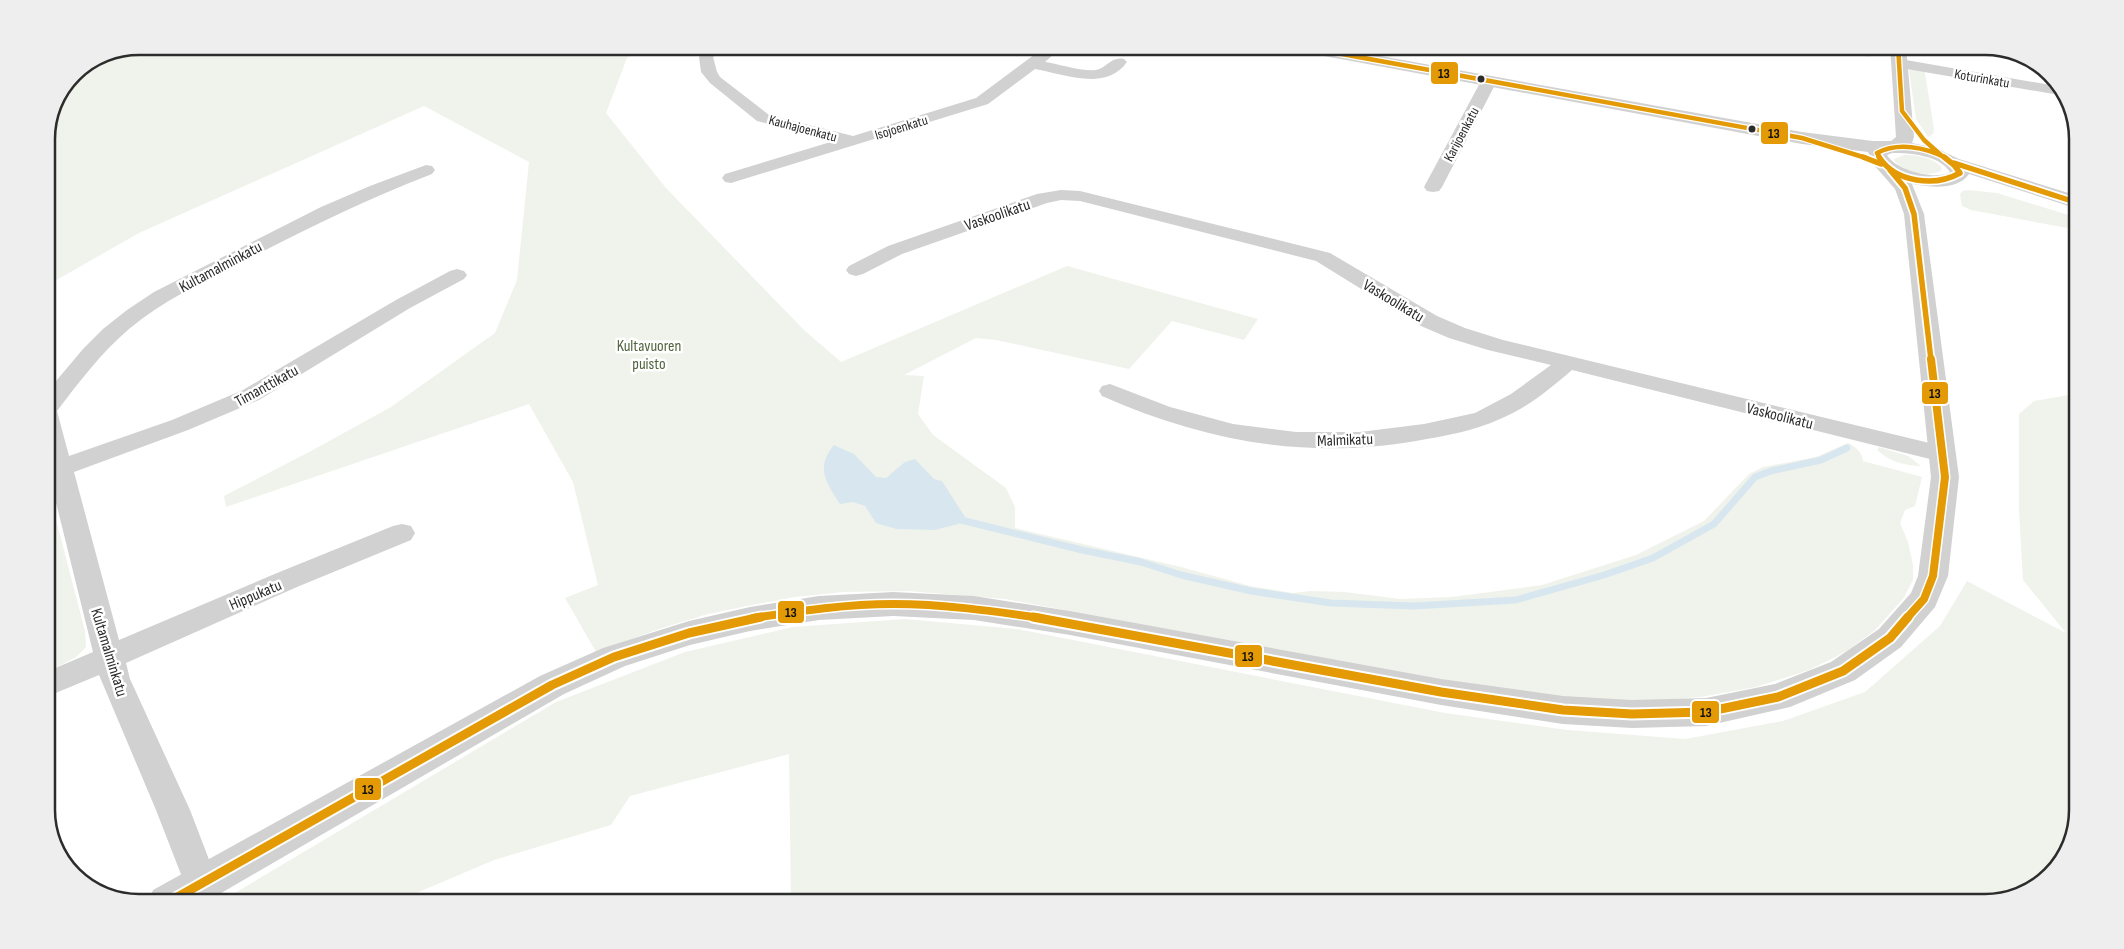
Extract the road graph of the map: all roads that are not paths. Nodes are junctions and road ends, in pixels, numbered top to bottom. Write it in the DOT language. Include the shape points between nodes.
graph roads {
  1 [pos="708,55"];
  2 [pos="1045,55"];
  3 [pos="1346,55"];
  4 [pos="1899,55"];
  5 [pos="1119,62"];
  6 [pos="1034,64"];
  7 [pos="1900,64"];
  8 [pos="1489,81"];
  9 [pos="2053,90"];
  10 [pos="1902,111"];
  11 [pos="853,141"];
  12 [pos="1889,157"];
  13 [pos="426,170"];
  14 [pos="1946,170"];
  15 [pos="731,178"];
  16 [pos="1433,187"];
  17 [pos="2069,200"];
  18 [pos="1914,214"];
  19 [pos="856,270"];
  20 [pos="457,275"];
  21 [pos="1569,362"];
  22 [pos="1110,391"];
  23 [pos="55,398"];
  24 [pos="55,443"];
  25 [pos="1942,454"];
  26 [pos="62,467"];
  27 [pos="402,533"];
  28 [pos="109,657"];
  29 [pos="55,681"];
  30 [pos="201,883"];
  31 [pos="182,894"];
  1 -- 11 [label="street, Kauhajoenkatu" via="709,72 715,80 764,118"];
  2 -- 6 [label="street, Isojoenkatu"];
  3 -- 8 [label="street"];
  4 -- 7 [label="street"];
  5 -- 6 [label="street" via="1103,74 1091,76"];
  6 -- 11 [label="street, Isojoenkatu" via="982,101"];
  7 -- 9 [label="street, Koturinkatu"];
  7 -- 10 [label="street"];
  8 -- 12 [label="street"];
  8 -- 16 [label="street, Karijoenkatu"];
  10 -- 12 [label="street" via="1905,137"];
  10 -- 14 [label="street"];
  11 -- 15 [label="street, Isojoenkatu"];
  12 -- 14 [label="street" via="1919,149"];
  12 -- 14 [label="street" via="1913,178"];
  12 -- 18 [label="street"];
  13 -- 23 [label="street, Kultamalminkatu" via="378,187 299,224 160,298 122,323 96,347"];
  14 -- 17 [label="street"];
  14 -- 18 [label="street" via="1925,192"];
  18 -- 25 [label="street"];
  19 -- 21 [label="street, Vaskoolikatu" via="895,250 1043,198 1080,196 1323,258 1429,321 1457,333"];
  20 -- 26 [label="street, Timanttikatu" via="250,395 180,426"];
  21 -- 22 [label="street, Malmikatu" via="1539,387 1500,410 1455,426 1344,442 1234,432 1169,415"];
  21 -- 25 [label="street, Vaskoolikatu"];
  24 -- 26 [label="street, Kultamalminkatu"];
  25 -- 30 [label="street" via="1945,477 1937,552 1933,576 1924,599 1890,638 1843,671 1778,697 1706,712 1632,714 1563,710 1442,692 974,608 893,604 819,608 689,633 614,657 552,685"];
  26 -- 28 [label="street, Kultamalminkatu"];
  27 -- 28 [label="street, Hippukatu"];
  28 -- 29 [label="street, Hippukatu"];
  28 -- 30 [label="street, Kultamalminkatu" via="115,679 173,810"];
  30 -- 31 [label="street"];
}
